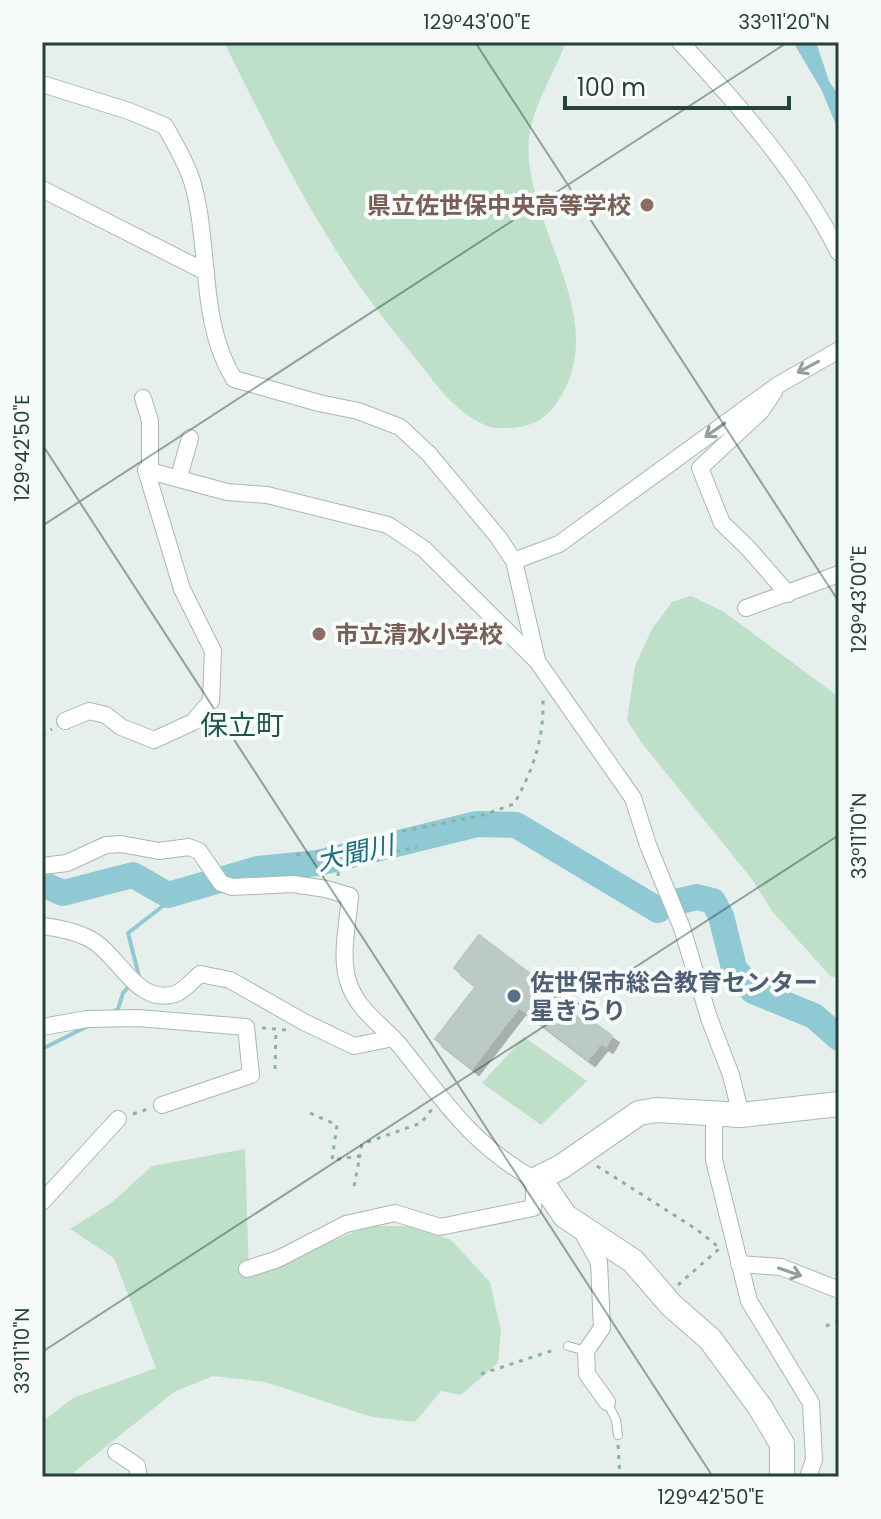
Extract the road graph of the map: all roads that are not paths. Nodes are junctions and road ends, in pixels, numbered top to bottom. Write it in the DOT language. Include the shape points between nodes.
graph roads {
  1 [pos="680,42"];
  2 [pos="42,84"];
  3 [pos="42,189"];
  4 [pos="839,253"];
  5 [pos="206,272"];
  6 [pos="839,350"];
  7 [pos="778,385"];
  8 [pos="143,398"];
  9 [pos="190,438"];
  10 [pos="150,471"];
  11 [pos="179,477"];
  12 [pos="514,561"];
  13 [pos="839,574"];
  14 [pos="788,594"];
  15 [pos="746,608"];
  16 [pos="541,667"];
  17 [pos="65,721"];
  18 [pos="42,866"];
  19 [pos="42,926"];
  20 [pos="42,1027"];
  21 [pos="393,1038"];
  22 [pos="839,1104"];
  23 [pos="162,1105"];
  24 [pos="714,1115"];
  25 [pos="741,1115"];
  26 [pos="118,1119"];
  27 [pos="535,1180"];
  28 [pos="42,1202"];
  29 [pos="578,1224"];
  30 [pos="739,1264"];
  31 [pos="247,1269"];
  32 [pos="839,1290"];
  33 [pos="568,1346"];
  34 [pos="586,1351"];
  35 [pos="607,1402"];
  36 [pos="618,1435"];
  37 [pos="116,1452"];
  38 [pos="139,1477"];
  39 [pos="782,1477"];
  40 [pos="808,1477"];
  1 -- 4 [label="street" via="756,127"];
  2 -- 5 [label="street" via="165,126 192,181"];
  3 -- 5 [label="street"];
  5 -- 12 [label="street" via="216,335 234,379 400,427 429,454"];
  6 -- 7 [label="street, one-way"];
  7 -- 12 [label="street, one-way" via="559,544"];
  7 -- 14 [label="street" via="761,411 700,468 722,523"];
  8 -- 10 [label="street" via="150,421"];
  9 -- 11 [label="street"];
  10 -- 11 [label="street"];
  10 -- 17 [label="street" via="146,470 171,559 213,651 211,701 193,722 154,740 89,711"];
  11 -- 16 [label="street" via="388,525 424,549"];
  12 -- 16 [label="street"];
  13 -- 14 [label="street"];
  14 -- 15 [label="street"];
  16 -- 25 [label="street" via="633,798 682,928"];
  18 -- 21 [label="street" via="67,863 106,845 159,851 189,847 199,851 221,883 232,887 293,884 350,896 348,980 360,1008"];
  19 -- 21 [label="street" via="93,940 154,995 177,993 200,974 230,980 354,1046"];
  20 -- 23 [label="street" via="117,1018 246,1027 251,1075"];
  21 -- 27 [label="street" via="475,1138"];
  22 -- 25 [label="street"];
  24 -- 25 [label="street"];
  24 -- 27 [label="street" via="639,1113"];
  24 -- 30 [label="street" via="714,1160"];
  26 -- 28 [label="street"];
  27 -- 29 [label="street"];
  27 -- 31 [label="street" via="533,1208 440,1227 395,1213 346,1224"];
  29 -- 34 [label="street" via="599,1262 602,1328"];
  29 -- 39 [label="street" via="633,1261 710,1339 782,1444"];
  30 -- 32 [label="street, one-way" via="781,1267"];
  30 -- 40 [label="street" via="749,1301 811,1403 814,1460"];
  33 -- 34 [label="lane"];
  34 -- 35 [label="street" via="587,1374"];
  35 -- 36 [label="lane"];
  37 -- 38 [label="street" via="137,1466"];
}
